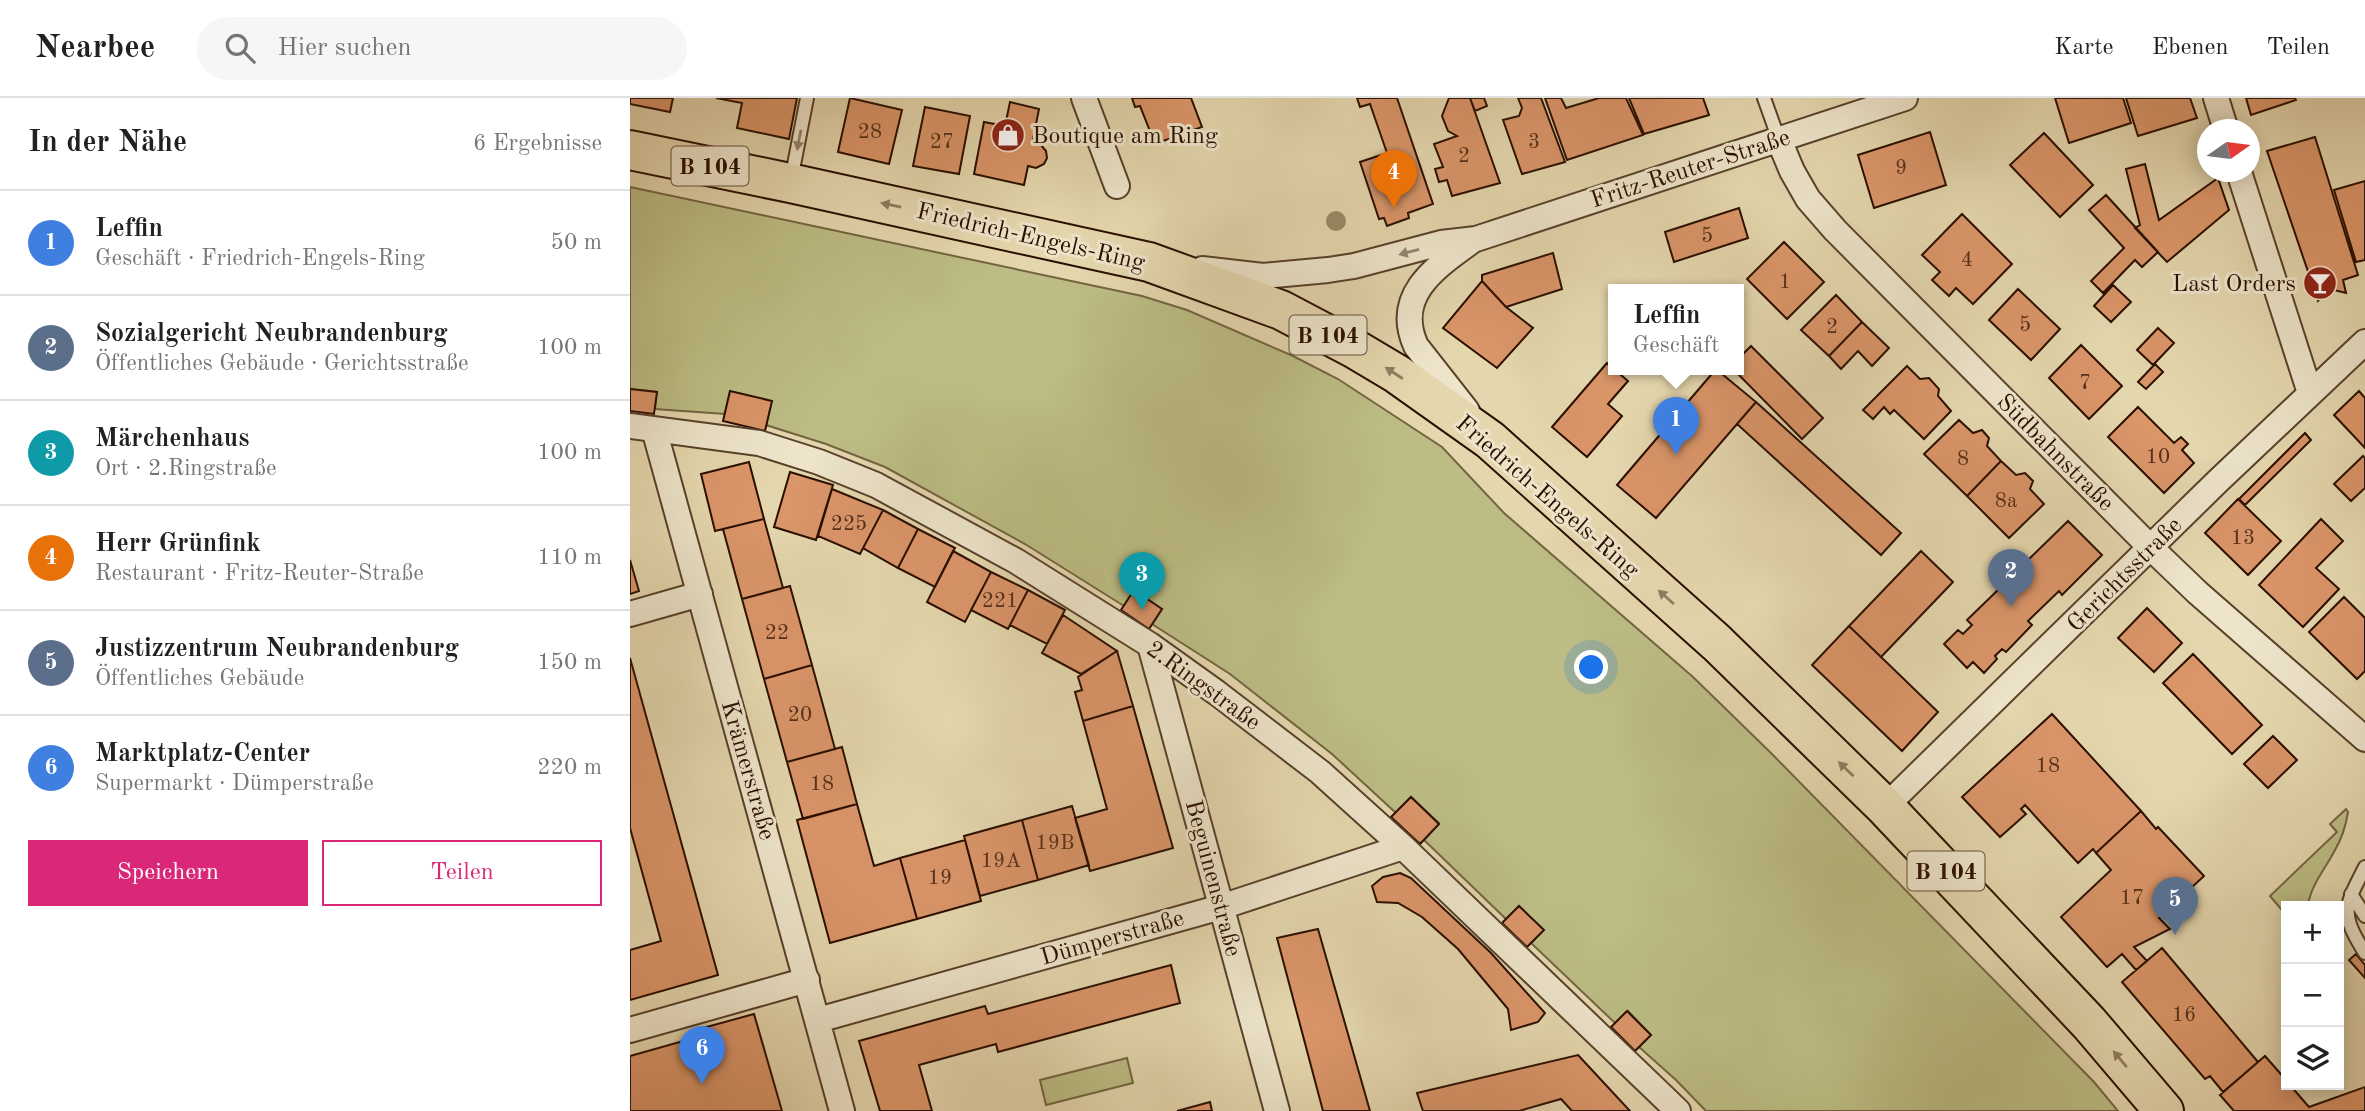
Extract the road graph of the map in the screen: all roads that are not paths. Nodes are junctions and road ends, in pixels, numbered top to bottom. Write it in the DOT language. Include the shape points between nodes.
graph roads {
  1 [pos="807,98"];
  2 [pos="1084,98"];
  3 [pos="1764,98"];
  4 [pos="1905,98"];
  5 [pos="2216,98"];
  6 [pos="2223,119"];
  7 [pos="1779,139"];
  8 [pos="630,150"];
  9 [pos="2242,182"];
  10 [pos="790,183"];
  11 [pos="1117,186"];
  12 [pos="1476,239"];
  13 [pos="1149,262"];
  14 [pos="2365,342"];
  15 [pos="2310,393"];
  16 [pos="642,427"];
  17 [pos="1490,440"];
  18 [pos="2150,547"];
  19 [pos="700,594"];
  20 [pos="630,614"];
  21 [pos="1150,645"];
  22 [pos="2365,739"];
  23 [pos="1885,807"];
  24 [pos="1403,847"];
  25 [pos="2365,868"];
  26 [pos="2351,894"];
  27 [pos="1221,907"];
  28 [pos="2365,916"];
  29 [pos="2365,953"];
  30 [pos="807,980"];
  31 [pos="818,1020"];
  32 [pos="630,1030"];
  33 [pos="842,1111"];
  34 [pos="1277,1111"];
  35 [pos="1678,1111"];
  36 [pos="2164,1111"];
  1 -- 10 [label="lane, one-way"];
  2 -- 11 [label="street"];
  3 -- 7 [label="lane"];
  4 -- 7 [label="street, Fritz-Reuter-Straße"];
  5 -- 6 [label="street"];
  7 -- 12 [label="street, Fritz-Reuter-Straße"];
  7 -- 18 [label="street, Südbahnstraße" via="1808,199 1835,230"];
  8 -- 10 [label="main road, Friedrich-Engels-Ring / B 104"];
  9 -- 15 [label="street"];
  13 -- 10 [label="main road, Friedrich-Engels-Ring / B 104, one-way"];
  12 -- 13 [label="street, Fritz-Reuter-Straße, one-way" via="1441,243 1354,267 1263,276"];
  12 -- 17 [label="street, Fritz-Reuter-Straße / B 104" via="1424,279 1414,294 1409,322 1410,334 1428,363"];
  17 -- 13 [label="main road, Friedrich-Engels-Ring / B 104, one-way" via="1397,374 1281,310"];
  14 -- 15 [label="street, Gerichtsstraße"];
  15 -- 18 [label="street, Gerichtsstraße"];
  16 -- 19 [label="street, Krämerstraße"];
  16 -- 21 [label="street, 2.Ringstraße" via="759,443 876,485 1016,561"];
  23 -- 17 [label="main road, Friedrich-Engels-Ring / B 104, one-way" via="1717,643"];
  18 -- 22 [label="street, Südbahnstraße"];
  18 -- 23 [label="street, Gerichtsstraße"];
  19 -- 20 [label="street"];
  19 -- 30 [label="street, Krämerstraße"];
  21 -- 24 [label="street, 2.Ringstraße" via="1320,772"];
  21 -- 27 [label="street, Beguinenstraße"];
  36 -- 23 [label="main road, Friedrich-Engels-Ring / B 104, one-way" via="2089,1023"];
  24 -- 27 [label="street, Dümperstraße"];
  24 -- 35 [label="street, 2.Ringstraße"];
  25 -- 26 [label="lane"];
  26 -- 28 [label="lane"];
  26 -- 29 [label="lane" via="2346,915"];
  27 -- 31 [label="street, Dümperstraße"];
  27 -- 34 [label="street, Beguinenstraße"];
  30 -- 31 [label="street, Krämerstraße"];
  30 -- 32 [label="street"];
  31 -- 33 [label="street, Krämerstraße"];
}
